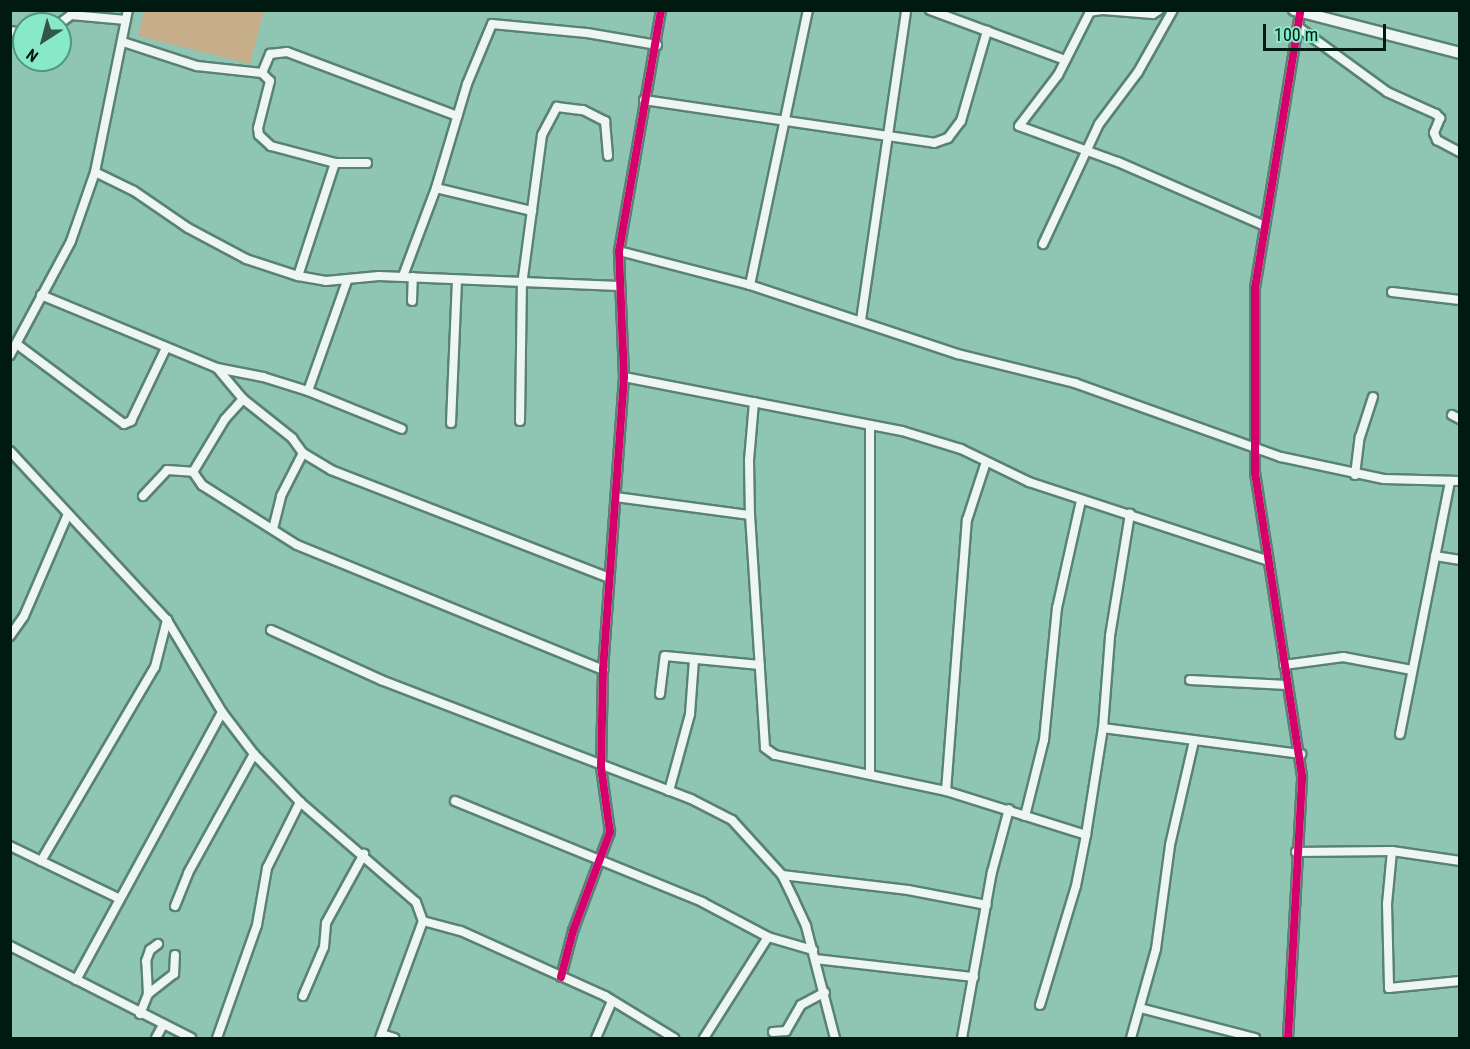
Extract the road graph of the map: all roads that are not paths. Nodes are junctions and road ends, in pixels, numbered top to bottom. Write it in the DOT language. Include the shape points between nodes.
graph roads {
  1 [pos="128,10"];
  2 [pos="661,10"];
  3 [pos="808,10"];
  4 [pos="906,10"];
  5 [pos="930,10"];
  6 [pos="1103,10"];
  7 [pos="1159,10"];
  8 [pos="1173,10"];
  9 [pos="1297,11"];
  10 [pos="72,15"];
  11 [pos="126,20"];
  12 [pos="1298,27"];
  13 [pos="987,31"];
  14 [pos="123,42"];
  15 [pos="657,45"];
  16 [pos="1460,53"];
  17 [pos="1065,60"];
  18 [pos="262,73"];
  19 [pos="644,100"];
  20 [pos="457,117"];
  21 [pos="785,120"];
  22 [pos="887,136"];
  23 [pos="1087,150"];
  24 [pos="1460,152"];
  25 [pos="608,156"];
  26 [pos="367,162"];
  27 [pos="335,163"];
  28 [pos="95,172"];
  29 [pos="436,188"];
  30 [pos="532,212"];
  31 [pos="1265,226"];
  32 [pos="1043,244"];
  33 [pos="619,251"];
  34 [pos="298,276"];
  35 [pos="403,276"];
  36 [pos="413,277"];
  37 [pos="347,281"];
  38 [pos="457,281"];
  39 [pos="522,285"];
  40 [pos="750,285"];
  41 [pos="619,286"];
  42 [pos="1392,292"];
  43 [pos="41,295"];
  44 [pos="1460,300"];
  45 [pos="412,301"];
  46 [pos="861,320"];
  47 [pos="18,345"];
  48 [pos="166,348"];
  49 [pos="10,355"];
  50 [pos="218,368"];
  51 [pos="624,377"];
  52 [pos="308,391"];
  53 [pos="1373,397"];
  54 [pos="243,399"];
  55 [pos="754,402"];
  56 [pos="520,421"];
  57 [pos="451,423"];
  58 [pos="870,425"];
  59 [pos="402,429"];
  60 [pos="1256,449"];
  61 [pos="10,451"];
  62 [pos="303,453"];
  63 [pos="986,462"];
  64 [pos="193,472"];
  65 [pos="1355,475"];
  66 [pos="1450,481"];
  67 [pos="1460,481"];
  68 [pos="143,496"];
  69 [pos="616,496"];
  70 [pos="1081,501"];
  71 [pos="68,514"];
  72 [pos="1130,514"];
  73 [pos="750,515"];
  74 [pos="273,529"];
  75 [pos="1435,556"];
  76 [pos="1266,560"];
  77 [pos="1460,560"];
  78 [pos="609,578"];
  79 [pos="167,620"];
  80 [pos="271,630"];
  81 [pos="10,636"];
  82 [pos="694,659"];
  83 [pos="760,665"];
  84 [pos="1284,665"];
  85 [pos="603,670"];
  86 [pos="1412,670"];
  87 [pos="1190,680"];
  88 [pos="1287,685"];
  89 [pos="660,694"];
  90 [pos="222,712"];
  91 [pos="1103,728"];
  92 [pos="1400,734"];
  93 [pos="1194,741"];
  94 [pos="254,754"];
  95 [pos="1301,754"];
  96 [pos="601,767"];
  97 [pos="870,774"];
  98 [pos="669,791"];
  99 [pos="946,791"];
  100 [pos="456,801"];
  101 [pos="300,802"];
  102 [pos="1009,809"];
  103 [pos="1025,816"];
  104 [pos="1086,835"];
  105 [pos="10,846"];
  106 [pos="1392,851"];
  107 [pos="1296,852"];
  108 [pos="364,854"];
  109 [pos="601,860"];
  110 [pos="42,861"];
  111 [pos="1460,861"];
  112 [pos="782,875"];
  113 [pos="120,900"];
  114 [pos="987,905"];
  115 [pos="175,906"];
  116 [pos="423,921"];
  117 [pos="768,937"];
  118 [pos="158,944"];
  119 [pos="10,946"];
  120 [pos="175,955"];
  121 [pos="814,955"];
  122 [pos="561,977"];
  123 [pos="974,977"];
  124 [pos="76,980"];
  125 [pos="1460,981"];
  126 [pos="825,992"];
  127 [pos="148,994"];
  128 [pos="303,996"];
  129 [pos="612,1001"];
  130 [pos="1040,1005"];
  131 [pos="1140,1008"];
  132 [pos="140,1014"];
  133 [pos="163,1025"];
  134 [pos="773,1032"];
  135 [pos="381,1036"];
  136 [pos="156,1038"];
  137 [pos="191,1038"];
  138 [pos="216,1038"];
  139 [pos="394,1038"];
  140 [pos="596,1038"];
  141 [pos="674,1038"];
  142 [pos="704,1038"];
  143 [pos="835,1038"];
  144 [pos="962,1038"];
  145 [pos="1131,1038"];
  146 [pos="1255,1038"];
  147 [pos="1288,1038"];
  1 -- 11 [label="street"];
  2 -- 15 [label="street"];
  3 -- 21 [label="street"];
  4 -- 22 [label="street"];
  5 -- 13 [label="street"];
  6 -- 7 [label="street" via="1141,14"];
  6 -- 17 [label="street" via="1090,12"];
  8 -- 23 [label="street" via="1138,72 1099,124"];
  9 -- 12 [label="street"];
  9 -- 16 [label="street"];
  10 -- 11 [label="street"];
  11 -- 14 [label="street"];
  12 -- 24 [label="street" via="1387,92 1436,114 1440,118 1434,133 1437,140"];
  12 -- 31 [label="street"];
  13 -- 17 [label="street"];
  13 -- 22 [label="street" via="955,132 934,142"];
  14 -- 18 [label="street" via="197,66"];
  14 -- 28 [label="street"];
  15 -- 19 [label="street"];
  15 -- 20 [label="street" via="587,33 492,24"];
  17 -- 23 [label="street" via="1019,126 1060,144"];
  18 -- 20 [label="street" via="270,54 287,52"];
  18 -- 27 [label="street" via="270,81 259,135 271,146"];
  19 -- 21 [label="street"];
  19 -- 33 [label="street"];
  20 -- 29 [label="street"];
  21 -- 22 [label="street"];
  21 -- 40 [label="street"];
  22 -- 46 [label="street"];
  23 -- 31 [label="street"];
  23 -- 32 [label="street"];
  25 -- 30 [label="street" via="605,121 583,110 557,107 542,135"];
  26 -- 27 [label="street"];
  27 -- 34 [label="street"];
  28 -- 34 [label="street" via="134,191 188,228 246,259"];
  28 -- 43 [label="street" via="70,241"];
  29 -- 30 [label="street"];
  29 -- 35 [label="street"];
  30 -- 39 [label="street"];
  31 -- 60 [label="street" via="1255,288"];
  33 -- 40 [label="street"];
  33 -- 41 [label="street"];
  34 -- 37 [label="street"];
  35 -- 36 [label="street"];
  35 -- 37 [label="street"];
  36 -- 38 [label="street"];
  36 -- 45 [label="street"];
  37 -- 52 [label="street"];
  38 -- 39 [label="street"];
  38 -- 57 [label="street"];
  39 -- 41 [label="street"];
  39 -- 56 [label="street"];
  40 -- 46 [label="street"];
  41 -- 51 [label="street"];
  42 -- 44 [label="street"];
  43 -- 47 [label="street"];
  43 -- 48 [label="street"];
  46 -- 60 [label="street" via="958,354 1075,383"];
  47 -- 48 [label="street" via="124,424 136,412"];
  47 -- 49 [label="street"];
  48 -- 50 [label="street"];
  50 -- 52 [label="street" via="263,376"];
  50 -- 54 [label="street"];
  51 -- 55 [label="street"];
  51 -- 69 [label="street"];
  52 -- 59 [label="street"];
  53 -- 65 [label="street" via="1360,436"];
  54 -- 62 [label="street" via="292,438"];
  54 -- 64 [label="street"];
  55 -- 58 [label="street"];
  55 -- 73 [label="street"];
  58 -- 63 [label="street" via="961,449"];
  58 -- 97 [label="street"];
  60 -- 65 [label="street"];
  60 -- 76 [label="street" via="1255,474"];
  61 -- 71 [label="street"];
  62 -- 74 [label="street" via="281,496"];
  62 -- 78 [label="street" via="380,492 441,511"];
  63 -- 70 [label="street"];
  63 -- 99 [label="street" via="967,520"];
  64 -- 68 [label="street" via="167,470"];
  64 -- 74 [label="street" via="202,485"];
  65 -- 66 [label="street"];
  66 -- 67 [label="street"];
  66 -- 75 [label="street"];
  69 -- 73 [label="street"];
  69 -- 78 [label="street"];
  70 -- 72 [label="street"];
  70 -- 103 [label="street" via="1058,608 1044,740"];
  71 -- 79 [label="street"];
  71 -- 81 [label="street" via="24,616"];
  72 -- 76 [label="street"];
  72 -- 91 [label="street" via="1110,636"];
  73 -- 83 [label="street"];
  74 -- 85 [label="street" via="297,545"];
  75 -- 77 [label="street"];
  75 -- 86 [label="street"];
  76 -- 84 [label="street"];
  78 -- 85 [label="street"];
  79 -- 90 [label="street"];
  79 -- 110 [label="street" via="155,667"];
  80 -- 96 [label="street" via="381,680"];
  82 -- 83 [label="street"];
  82 -- 89 [label="street" via="665,656"];
  82 -- 98 [label="street" via="690,714"];
  83 -- 97 [label="street" via="765,748 775,754"];
  84 -- 86 [label="street" via="1343,657"];
  84 -- 88 [label="street"];
  85 -- 96 [label="street"];
  86 -- 92 [label="street"];
  87 -- 88 [label="street"];
  88 -- 95 [label="street"];
  90 -- 94 [label="street"];
  90 -- 113 [label="street"];
  91 -- 93 [label="street"];
  91 -- 104 [label="street"];
  93 -- 95 [label="street"];
  93 -- 131 [label="street" via="1170,845 1156,949"];
  94 -- 101 [label="street"];
  94 -- 115 [label="street" via="188,873"];
  95 -- 107 [label="street"];
  96 -- 98 [label="street"];
  96 -- 109 [label="street" via="610,814"];
  97 -- 99 [label="street"];
  98 -- 112 [label="street" via="732,820"];
  99 -- 102 [label="street"];
  100 -- 109 [label="street"];
  101 -- 108 [label="street"];
  101 -- 138 [label="street" via="267,868 256,926"];
  102 -- 103 [label="street"];
  102 -- 114 [label="street"];
  103 -- 104 [label="street"];
  104 -- 130 [label="street" via="1076,886"];
  105 -- 110 [label="street"];
  106 -- 107 [label="street"];
  106 -- 111 [label="street"];
  106 -- 125 [label="street" via="1387,904 1389,988"];
  107 -- 147 [label="street"];
  108 -- 116 [label="street" via="416,903"];
  108 -- 128 [label="street" via="327,923 324,947"];
  109 -- 117 [label="street" via="702,902"];
  109 -- 122 [label="street" via="573,931"];
  110 -- 113 [label="street"];
  112 -- 114 [label="street" via="908,890"];
  112 -- 121 [label="street" via="806,926"];
  113 -- 124 [label="street"];
  114 -- 123 [label="street"];
  116 -- 122 [label="street" via="460,931"];
  116 -- 135 [label="street"];
  117 -- 121 [label="street"];
  117 -- 142 [label="street"];
  118 -- 127 [label="street" via="150,950 146,961"];
  119 -- 124 [label="street"];
  120 -- 127 [label="street" via="174,974"];
  121 -- 123 [label="street"];
  121 -- 126 [label="street"];
  122 -- 129 [label="street"];
  123 -- 144 [label="street"];
  124 -- 132 [label="street"];
  126 -- 134 [label="street" via="801,1005 786,1031"];
  126 -- 143 [label="street"];
  127 -- 132 [label="street"];
  129 -- 140 [label="street"];
  129 -- 141 [label="street"];
  131 -- 145 [label="street"];
  131 -- 146 [label="street"];
  132 -- 133 [label="street"];
  133 -- 136 [label="street"];
  133 -- 137 [label="street"];
  135 -- 139 [label="street"];
}
